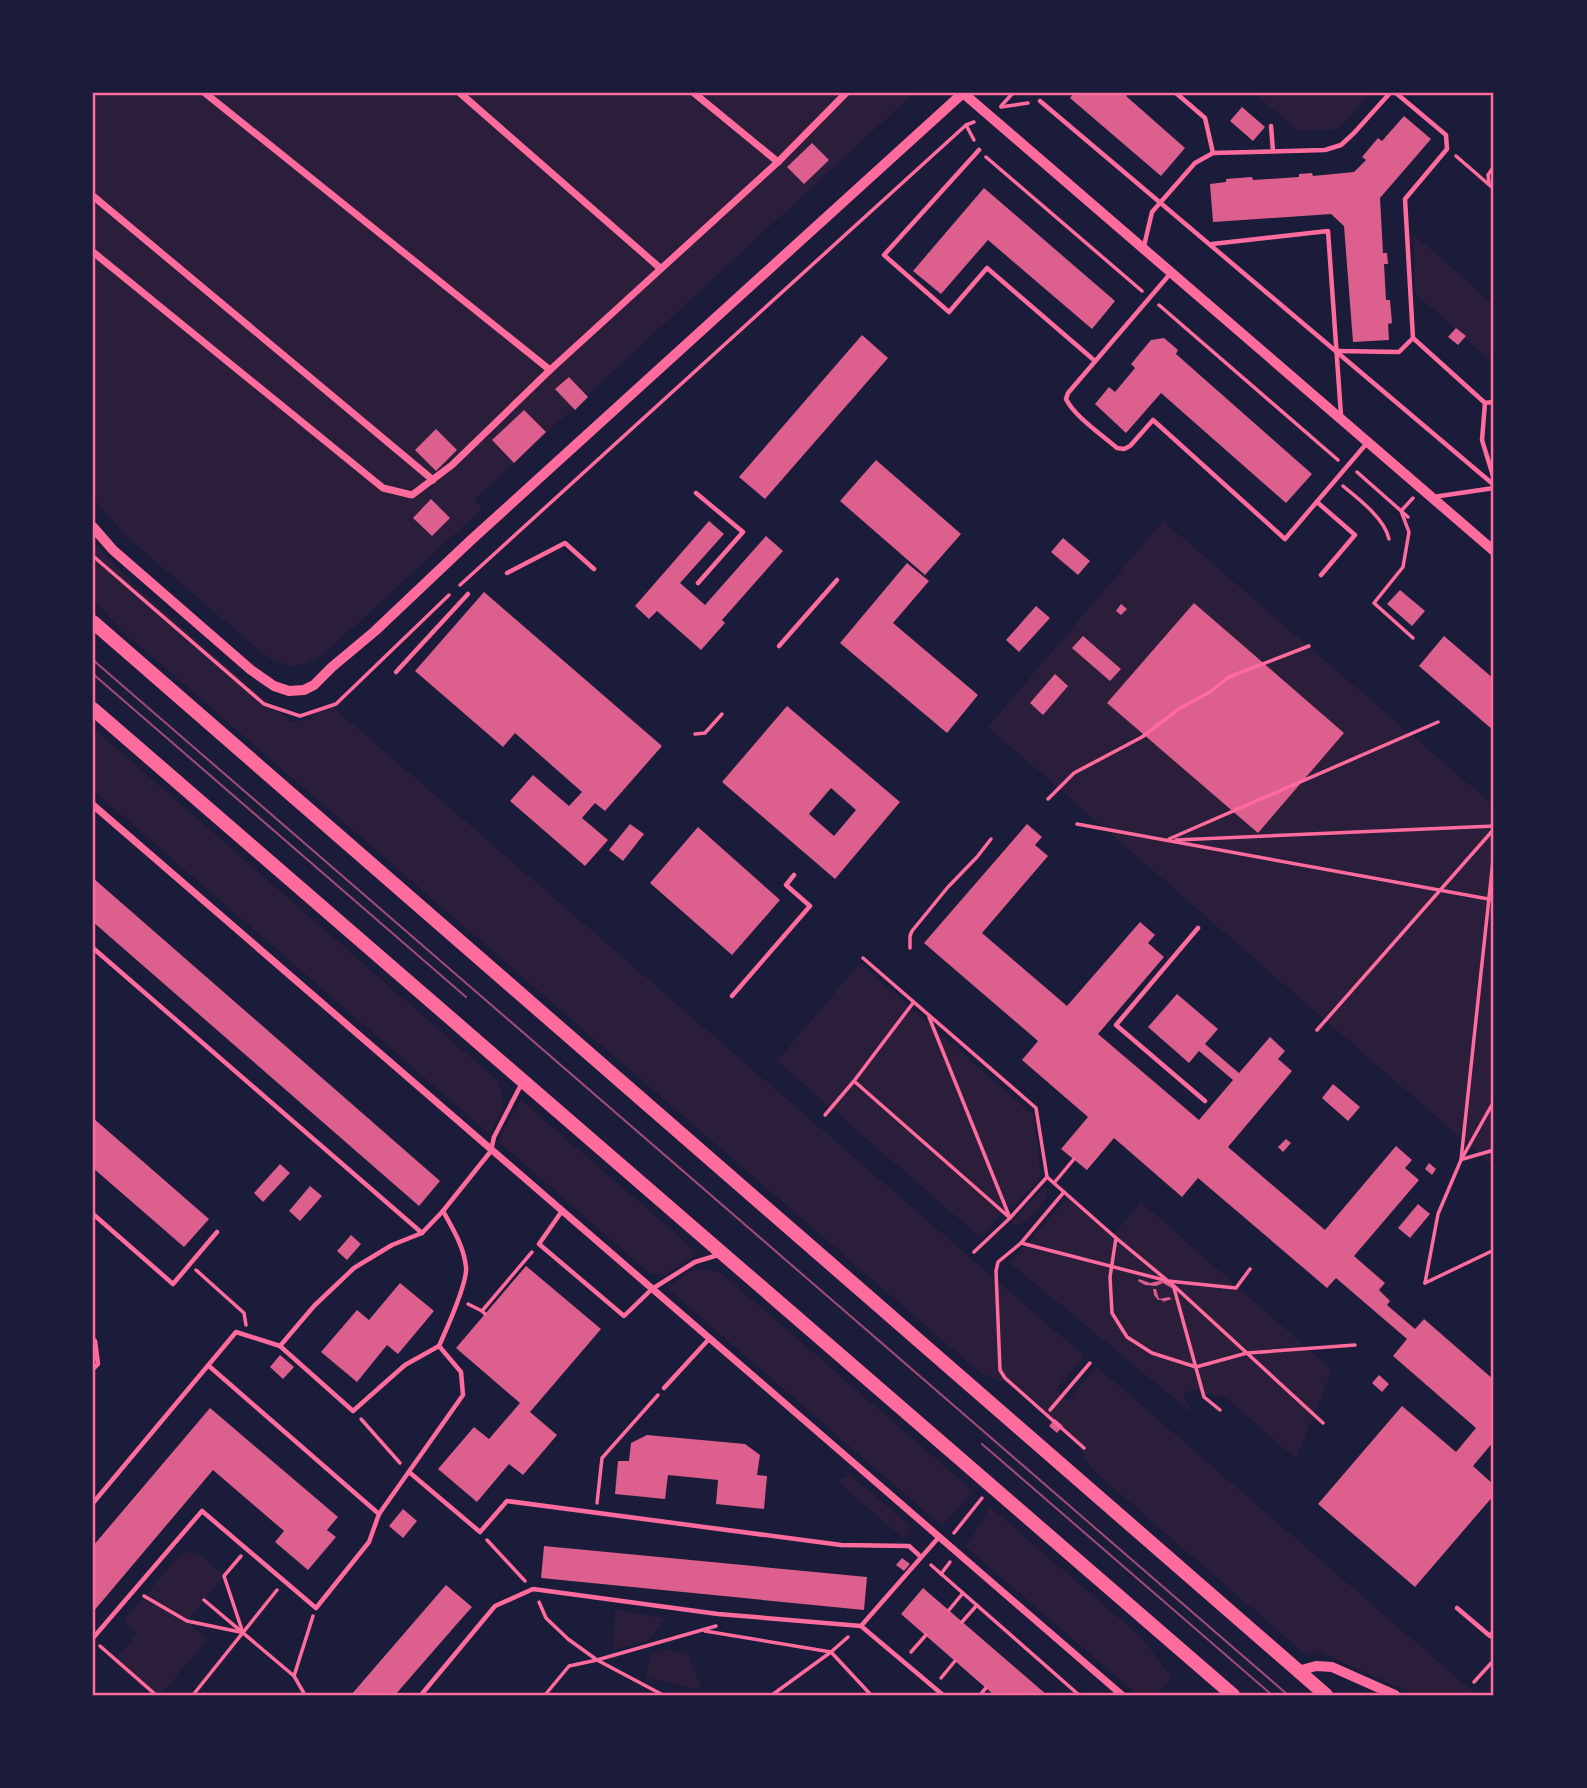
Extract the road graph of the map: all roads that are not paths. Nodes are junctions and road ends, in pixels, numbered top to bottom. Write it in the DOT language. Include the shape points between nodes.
graph roads {
  1 [pos="205,93"];
  2 [pos="460,93"];
  3 [pos="694,93"];
  4 [pos="846,93"];
  5 [pos="963,93"];
  6 [pos="1176,93"];
  7 [pos="1390,93"];
  8 [pos="1395,93"];
  9 [pos="1040,102"];
  10 [pos="1271,126"];
  11 [pos="979,150"];
  12 [pos="1273,151"];
  13 [pos="1213,153"];
  14 [pos="778,162"];
  15 [pos="93,196"];
  16 [pos="1160,202"];
  17 [pos="1210,244"];
  18 [pos="1144,249"];
  19 [pos="93,252"];
  20 [pos="660,268"];
  21 [pos="1171,272"];
  22 [pos="1413,338"];
  23 [pos="1337,351"];
  24 [pos="1096,361"];
  25 [pos="550,370"];
  26 [pos="1494,402"];
  27 [pos="1485,403"];
  28 [pos="1341,420"];
  29 [pos="1367,443"];
  30 [pos="1494,479"];
  31 [pos="433,480"];
  32 [pos="1494,487"];
  33 [pos="696,493"];
  34 [pos="1431,497"];
  35 [pos="1317,502"];
  36 [pos="93,527"];
  37 [pos="1494,551"];
  38 [pos="594,569"];
  39 [pos="508,573"];
  40 [pos="1321,575"];
  41 [pos="838,580"];
  42 [pos="698,583"];
  43 [pos="468,594"];
  44 [pos="93,622"];
  45 [pos="779,646"];
  46 [pos="396,672"];
  47 [pos="93,709"];
  48 [pos="93,805"];
  49 [pos="794,875"];
  50 [pos="1198,928"];
  51 [pos="93,947"];
  52 [pos="732,996"];
  53 [pos="523,1081"];
  54 [pos="1205,1101"];
  55 [pos="491,1151"];
  56 [pos="443,1211"];
  57 [pos="562,1211"];
  58 [pos="93,1214"];
  59 [pos="217,1232"];
  60 [pos="422,1233"];
  61 [pos="722,1254"];
  62 [pos="652,1289"];
  63 [pos="93,1339"];
  64 [pos="709,1339"];
  65 [pos="281,1346"];
  66 [pos="439,1346"];
  67 [pos="209,1366"];
  68 [pos="93,1369"];
  69 [pos="664,1388"];
  70 [pos="409,1472"];
  71 [pos="93,1503"];
  72 [pos="379,1514"];
  73 [pos="939,1537"];
  74 [pos="921,1557"];
  75 [pos="1457,1608"];
  76 [pos="861,1626"];
  77 [pos="1494,1631"];
  78 [pos="93,1639"];
  79 [pos="1298,1671"];
  80 [pos="421,1695"];
  81 [pos="943,1695"];
  82 [pos="1122,1695"];
  83 [pos="1233,1695"];
  84 [pos="1326,1695"];
  85 [pos="1395,1695"];
  1 -- 25 [label="street"];
  2 -- 20 [label="street"];
  3 -- 14 [label="street"];
  4 -- 14 [label="street"];
  5 -- 18 [label="street"];
  5 -- 36 [label="street" via="375,631 304,690 274,686 251,670 113,550"];
  6 -- 13 [label="lane" via="1205,118"];
  7 -- 12 [label="lane" via="1341,145 1325,150"];
  8 -- 22 [label="lane" via="1446,135 1447,149 1405,199"];
  9 -- 16 [label="lane"];
  10 -- 12 [label="lane"];
  11 -- 24 [label="lane" via="884,255 949,312 987,268"];
  12 -- 13 [label="lane"];
  13 -- 16 [label="lane" via="1195,163"];
  14 -- 20 [label="street"];
  15 -- 31 [label="street"];
  16 -- 17 [label="lane"];
  16 -- 18 [label="lane" via="1152,212"];
  17 -- 23 [label="lane"];
  17 -- 23 [label="lane" via="1328,231"];
  18 -- 21 [label="street"];
  19 -- 31 [label="street" via="383,488 412,495"];
  20 -- 25 [label="street"];
  21 -- 24 [label="lane"];
  21 -- 28 [label="street"];
  22 -- 23 [label="lane" via="1399,352"];
  22 -- 27 [label="lane"];
  23 -- 28 [label="lane"];
  23 -- 32 [label="lane"];
  24 -- 35 [label="lane" via="1066,399 1117,448 1130,446 1153,421 1285,539"];
  25 -- 31 [label="street"];
  26 -- 27 [label="lane"];
  27 -- 30 [label="lane" via="1482,440"];
  28 -- 29 [label="street"];
  29 -- 34 [label="street"];
  29 -- 35 [label="lane"];
  32 -- 34 [label="lane"];
  33 -- 42 [label="lane" via="743,532"];
  34 -- 37 [label="street"];
  35 -- 40 [label="lane" via="1355,535"];
  38 -- 39 [label="lane" via="565,543"];
  41 -- 45 [label="lane"];
  43 -- 46 [label="lane"];
  44 -- 79 [label="main road"];
  47 -- 53 [label="main road"];
  48 -- 55 [label="street"];
  49 -- 52 [label="lane" via="786,885 810,906"];
  50 -- 54 [label="lane" via="1116,1025"];
  51 -- 60 [label="lane"];
  53 -- 55 [label="lane"];
  53 -- 61 [label="main road"];
  55 -- 56 [label="lane"];
  55 -- 57 [label="street"];
  56 -- 60 [label="lane"];
  56 -- 66 [label="lane" via="459,1240 467,1270"];
  57 -- 62 [label="street"];
  57 -- 62 [label="lane" via="539,1244 624,1316"];
  58 -- 59 [label="lane" via="173,1284"];
  60 -- 65 [label="lane" via="354,1268"];
  61 -- 62 [label="lane" via="695,1262"];
  61 -- 83 [label="main road"];
  62 -- 64 [label="street"];
  63 -- 68 [label="lane" via="98,1364"];
  64 -- 69 [label="lane"];
  64 -- 73 [label="street"];
  65 -- 66 [label="lane" via="353,1411 405,1365"];
  65 -- 67 [label="lane" via="236,1332"];
  66 -- 70 [label="lane" via="461,1372 463,1395"];
  67 -- 71 [label="lane"];
  67 -- 72 [label="lane"];
  70 -- 72 [label="lane"];
  70 -- 74 [label="lane" via="480,1532 507,1501 841,1545 909,1546"];
  72 -- 78 [label="lane" via="369,1542 316,1608 202,1511"];
  73 -- 74 [label="lane"];
  73 -- 82 [label="street"];
  74 -- 76 [label="lane"];
  75 -- 77 [label="lane" via="1490,1636"];
  76 -- 80 [label="lane" via="746,1617 533,1589 495,1606"];
  76 -- 81 [label="lane"];
  79 -- 84 [label="main road"];
  79 -- 85 [label="street" via="1332,1667"];
}
